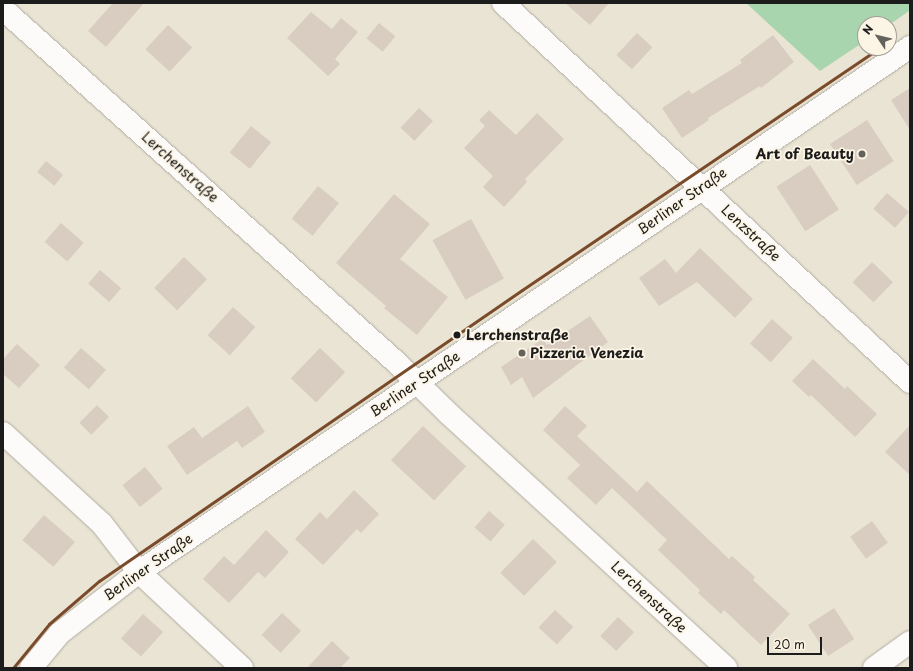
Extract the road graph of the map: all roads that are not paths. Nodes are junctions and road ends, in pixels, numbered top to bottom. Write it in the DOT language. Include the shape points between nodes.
graph roads {
  1 [pos="503,3"];
  2 [pos="3,9"];
  3 [pos="910,46"];
  4 [pos="702,187"];
  5 [pos="418,382"];
  6 [pos="910,382"];
  7 [pos="3,433"];
  8 [pos="139,572"];
  9 [pos="910,642"];
  10 [pos="31,668"];
  11 [pos="242,668"];
  12 [pos="726,668"];
  13 [pos="874,668"];
  1 -- 4 [label="street, Lenzstraße"];
  2 -- 5 [label="street, Lerchenstraße"];
  3 -- 4 [label="street, Berliner Straße"];
  4 -- 5 [label="street, Berliner Straße"];
  4 -- 6 [label="street, Lenzstraße"];
  5 -- 8 [label="street, Berliner Straße"];
  5 -- 12 [label="street, Lerchenstraße"];
  7 -- 8 [label="street" via="102,524"];
  8 -- 10 [label="street, Berliner Straße" via="60,633"];
  8 -- 11 [label="street"];
  9 -- 13 [label="street"];
}
